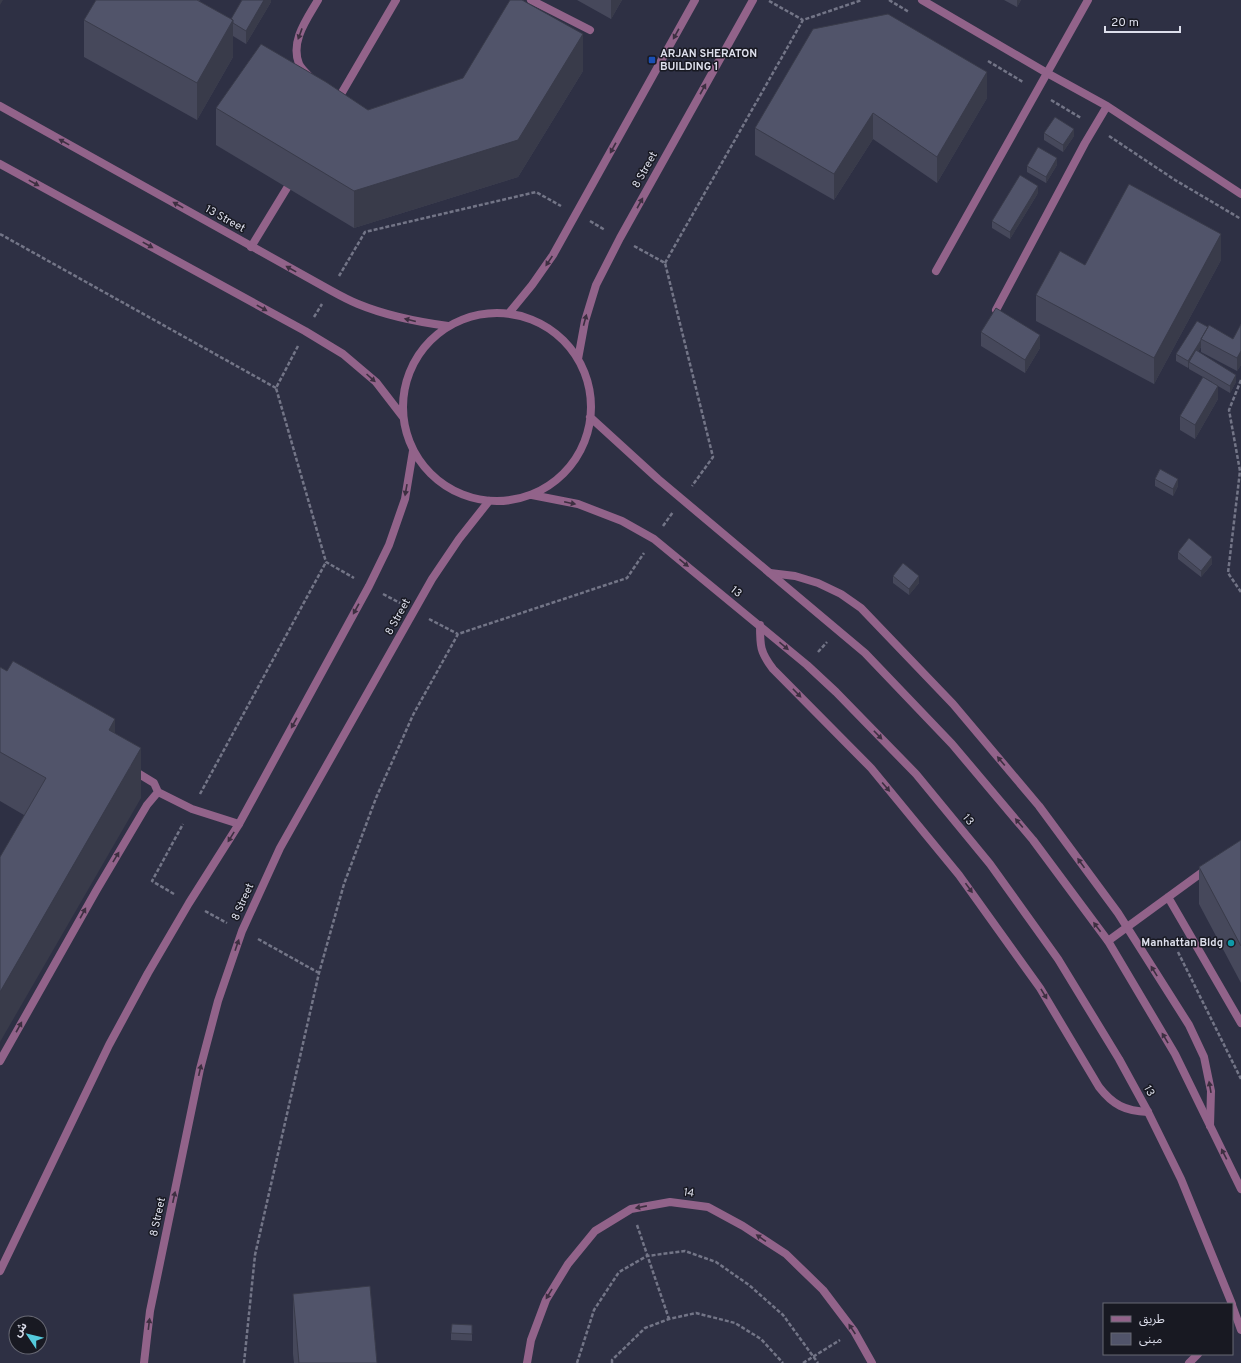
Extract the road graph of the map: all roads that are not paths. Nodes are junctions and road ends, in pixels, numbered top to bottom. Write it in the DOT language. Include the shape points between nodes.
graph roads {
  1 [pos="318,0"];
  2 [pos="396,0"];
  3 [pos="531,0"];
  4 [pos="695,0"];
  5 [pos="753,0"];
  6 [pos="922,0"];
  7 [pos="1088,0"];
  8 [pos="590,30"];
  9 [pos="1047,73"];
  10 [pos="315,80"];
  11 [pos="0,106"];
  12 [pos="1107,106"];
  13 [pos="333,107"];
  14 [pos="0,164"];
  15 [pos="287,188"];
  16 [pos="1241,194"];
  17 [pos="251,246"];
  18 [pos="936,271"];
  19 [pos="996,310"];
  20 [pos="509,313"];
  21 [pos="448,326"];
  22 [pos="578,359"];
  23 [pos="590,416"];
  24 [pos="403,417"];
  25 [pos="413,452"];
  26 [pos="532,495"];
  27 [pos="489,501"];
  28 [pos="770,573"];
  29 [pos="760,625"];
  30 [pos="121,763"];
  31 [pos="158,792"];
  32 [pos="238,824"];
  33 [pos="1217,862"];
  34 [pos="1168,897"];
  35 [pos="1127,928"];
  36 [pos="1108,941"];
  37 [pos="1241,1023"];
  38 [pos="0,1060"];
  39 [pos="1148,1112"];
  40 [pos="1210,1126"];
  41 [pos="1241,1189"];
  42 [pos="0,1271"];
  43 [pos="1230,1303"];
  44 [pos="1233,1310"];
  45 [pos="1241,1330"];
  46 [pos="1197,1355"];
  47 [pos="144,1363"];
  48 [pos="527,1363"];
  49 [pos="872,1363"];
  50 [pos="1189,1363"];
  1 -- 10 [label="street, one-way" via="299,34 296,50 300,64"];
  2 -- 13 [label="street" via="336,94"];
  3 -- 8 [label="street"];
  4 -- 20 [label="street, one-way" via="553,255"];
  22 -- 5 [label="street, 8 Street, one-way" via="584,321 596,285"];
  6 -- 9 [label="street"];
  7 -- 9 [label="street"];
  9 -- 12 [label="street"];
  9 -- 18 [label="street"];
  17 -- 11 [label="street, 13 Street, one-way"];
  12 -- 16 [label="street"];
  12 -- 19 [label="street"];
  14 -- 24 [label="street, one-way" via="306,331 343,354 376,382"];
  15 -- 17 [label="street"];
  21 -- 17 [label="street, 13 Street, one-way" via="418,322 358,304"];
  20 -- 21 [label="street" via="477,314"];
  20 -- 22 [label="street" via="536,321 560,337"];
  21 -- 24 [label="street" via="428,343 413,365 404,390"];
  22 -- 23 [label="street" via="589,387"];
  23 -- 26 [label="street" via="584,442 572,464 554,482"];
  23 -- 28 [label="street" via="682,500"];
  24 -- 25 [label="street"];
  25 -- 27 [label="street" via="432,476 458,494"];
  25 -- 32 [label="street, one-way" via="404,499 389,545"];
  26 -- 27 [label="street" via="511,500"];
  26 -- 29 [label="street, 13, one-way" via="578,504 622,521 654,539"];
  47 -- 27 [label="street, 8 Street, one-way" via="150,1310 200,1069 218,1001 242,931 280,848 432,579"];
  35 -- 28 [label="street, one-way" via="1039,806 953,704 861,608 841,594 818,583 795,576"];
  36 -- 28 [label="street, one-way" via="1033,840 952,744 865,653"];
  29 -- 39 [label="street, 13, one-way" via="836,692 916,774 990,864 1058,959"];
  29 -- 39 [label="street, one-way" via="760,646 764,657 871,768 960,875 1040,988 1099,1087 1120,1107"];
  30 -- 31 [label="street" via="154,783"];
  31 -- 32 [label="street" via="192,809"];
  38 -- 31 [label="street, one-way" via="96,891 147,805"];
  32 -- 42 [label="street, one-way" via="185,909 113,1038"];
  33 -- 34 [label="street"];
  34 -- 35 [label="street"];
  34 -- 37 [label="street"];
  35 -- 36 [label="street"];
  40 -- 35 [label="street, one-way" via="1211,1091 1204,1056 1189,1025"];
  40 -- 36 [label="street, one-way" via="1175,1054"];
  39 -- 43 [label="street, 13" via="1181,1179"];
  41 -- 40 [label="street, one-way"];
  44 -- 45 [label="street, 13"];
  46 -- 50 [label="street"];
  49 -- 48 [label="street, 14, one-way" via="854,1331 823,1290 786,1254 708,1207 670,1202 631,1209 595,1231 568,1264 546,1300 531,1340"];
}
